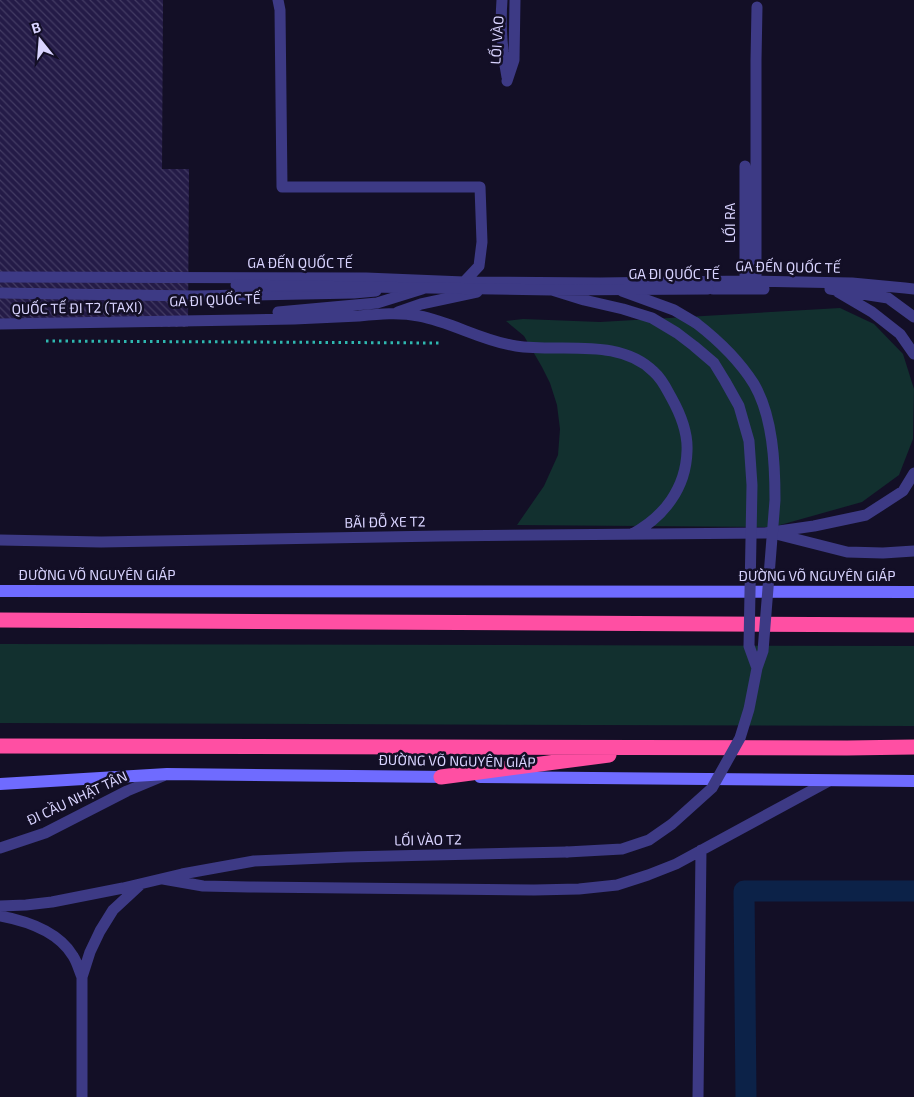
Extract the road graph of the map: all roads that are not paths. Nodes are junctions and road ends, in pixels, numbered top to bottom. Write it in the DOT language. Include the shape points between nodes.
graph roads {
  1 [pos="278,0"];
  2 [pos="502,0"];
  3 [pos="515,0"];
  4 [pos="757,7"];
  5 [pos="745,166"];
  6 [pos="0,277"];
  7 [pos="751,281"];
  8 [pos="0,282"];
  9 [pos="464,282"];
  10 [pos="538,283"];
  11 [pos="600,283"];
  12 [pos="428,287"];
  13 [pos="832,289"];
  14 [pos="552,290"];
  15 [pos="914,290"];
  16 [pos="0,292"];
  17 [pos="394,313"];
  18 [pos="0,317"];
  19 [pos="914,317"];
  20 [pos="0,324"];
  21 [pos="914,354"];
  22 [pos="914,474"];
  23 [pos="770,532"];
  24 [pos="630,535"];
  25 [pos="0,540"];
  26 [pos="914,551"];
  27 [pos="0,591"];
  28 [pos="914,592"];
  29 [pos="0,620"];
  30 [pos="914,625"];
  31 [pos="757,668"];
  32 [pos="0,746"];
  33 [pos="668,747"];
  34 [pos="914,747"];
  35 [pos="167,774"];
  36 [pos="441,777"];
  37 [pos="829,781"];
  38 [pos="914,781"];
  39 [pos="0,784"];
  40 [pos="0,848"];
  41 [pos="701,850"];
  42 [pos="163,879"];
  43 [pos="142,883"];
  44 [pos="0,906"];
  45 [pos="0,916"];
  46 [pos="82,977"];
  47 [pos="82,1097"];
  48 [pos="698,1097"];
  1 -- 9 [label="lane" via="282,187 480,187 482,242 479,266"];
  2 -- 3 [label="lane, LỐI VÀO" via="502,43 507,81 514,60"];
  4 -- 7 [label="lane"];
  5 -- 7 [label="lane, LỐI RA"];
  6 -- 9 [label="lane, GA ĐẾN QUỐC TẾ" via="366,278"];
  7 -- 11 [label="lane, GA ĐẾN QUỐC TẾ"];
  7 -- 15 [label="lane, GA ĐẾN QUỐC TẾ" via="852,283"];
  8 -- 12 [label="lane, GA ĐI QUỐC TẾ, bridge"];
  9 -- 10 [label="lane, GA ĐẾN QUỐC TẾ"];
  9 -- 16 [label="lane" via="354,293 195,296"];
  10 -- 11 [label="lane, GA ĐẾN QUỐC TẾ"];
  10 -- 17 [label="lane" via="447,297"];
  11 -- 31 [label="lane, GA ĐẾN QUỐC TẾ, bridge" via="667,307 696,323 719,342 745,372 762,402 772,451 775,500 763,652"];
  12 -- 14 [label="lane, GA ĐI QUỐC TẾ, bridge"];
  12 -- 18 [label="lane, GA ĐI QUỐC TẾ, bridge" via="377,303 240,316"];
  13 -- 14 [label="lane, GA ĐI QUỐC TẾ, bridge"];
  13 -- 19 [label="lane, GA ĐI QUỐC TẾ" via="888,298"];
  13 -- 21 [label="lane" via="872,312 900,334"];
  14 -- 31 [label="lane, bridge" via="652,318 677,332 714,363 738,406 748,441 752,485 749,646"];
  17 -- 20 [label="lane, QUỐC TẾ ĐI T2 (TAXI)" via="294,319"];
  17 -- 24 [label="lane" via="430,318 517,346 602,349 621,353 655,372 677,407 687,451 679,488 663,511"];
  22 -- 23 [label="lane" via="903,491 866,515"];
  23 -- 24 [label="lane, BÃI ĐỖ XE T2"];
  23 -- 26 [label="lane" via="847,552"];
  24 -- 25 [label="lane, BÃI ĐỖ XE T2" via="101,542"];
  27 -- 28 [label="main road, ĐƯỜNG VÕ NGUYÊN GIÁP"];
  29 -- 30 [label="highway"];
  31 -- 42 [label="lane, LỐI VÀO T2, bridge" via="740,738 712,788 650,840 622,848 567,852 254,861"];
  32 -- 33 [label="highway, ĐƯỜNG VÕ NGUYÊN GIÁP"];
  33 -- 34 [label="highway, ĐƯỜNG VÕ NGUYÊN GIÁP"];
  33 -- 36 [label="highway"];
  35 -- 36 [label="main road, ĐƯỜNG VÕ NGUYÊN GIÁP"];
  35 -- 39 [label="main road, ĐƯỜNG VÕ NGUYÊN GIÁP"];
  35 -- 40 [label="lane, ĐI CẦU NHẬT TÂN" via="45,832"];
  36 -- 37 [label="main road, ĐƯỜNG VÕ NGUYÊN GIÁP"];
  37 -- 38 [label="main road, ĐƯỜNG VÕ NGUYÊN GIÁP"];
  37 -- 41 [label="lane"];
  41 -- 42 [label="lane" via="676,864 617,885 579,889 221,887"];
  41 -- 48 [label="lane"];
  42 -- 43 [label="lane, LỐI VÀO T2"];
  43 -- 44 [label="lane, LỐI VÀO T2" via="52,902"];
  43 -- 46 [label="lane" via="113,910 90,952"];
  45 -- 46 [label="lane" via="45,930 73,956"];
  46 -- 47 [label="lane"];
}
